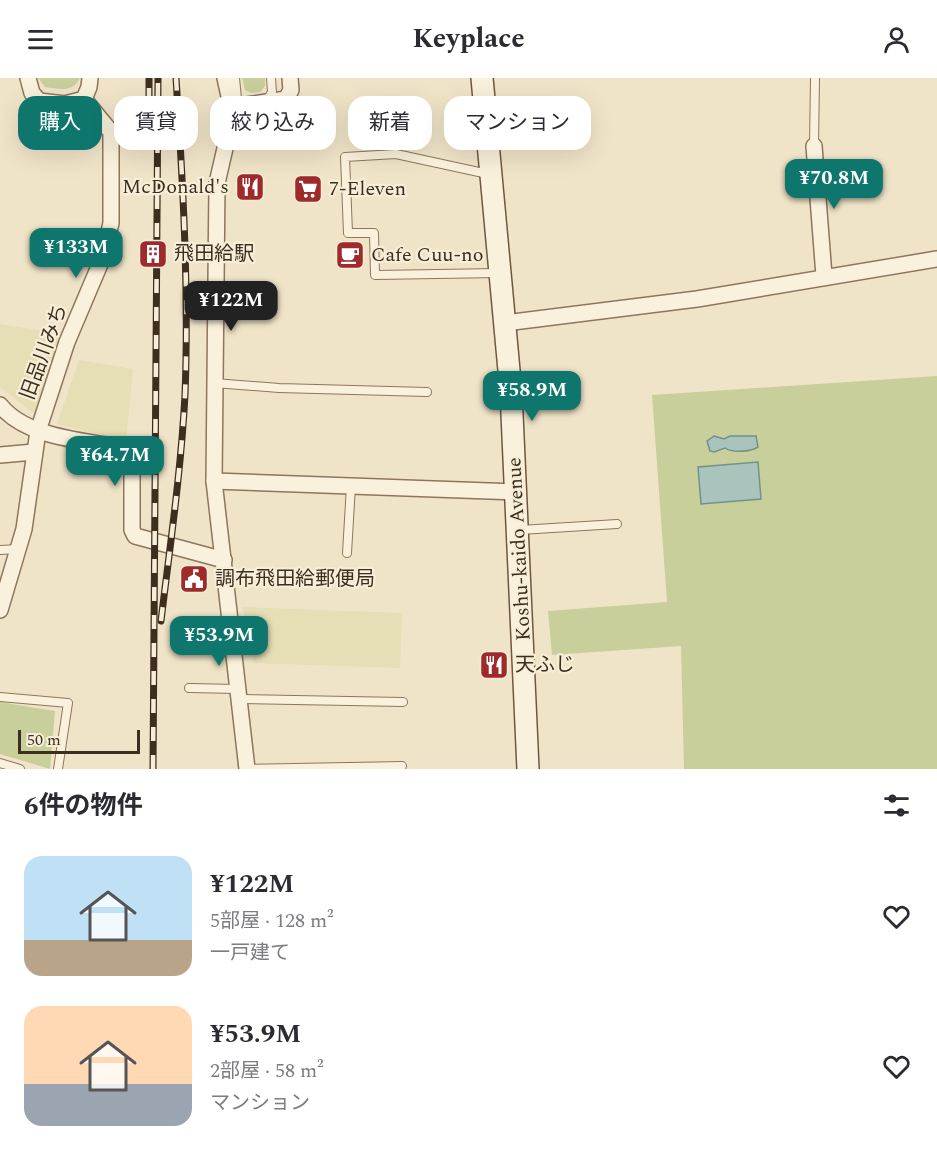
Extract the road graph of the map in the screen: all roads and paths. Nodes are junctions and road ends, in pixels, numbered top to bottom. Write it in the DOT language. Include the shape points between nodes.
graph roads {
  1 [pos="28,78"];
  2 [pos="90,78"];
  3 [pos="225,78"];
  4 [pos="235,78"];
  5 [pos="271,78"];
  6 [pos="290,78"];
  7 [pos="482,78"];
  8 [pos="815,78"];
  9 [pos="35,96"];
  10 [pos="85,96"];
  11 [pos="229,96"];
  12 [pos="235,96"];
  13 [pos="269,96"];
  14 [pos="288,96"];
  15 [pos="102,121"];
  16 [pos="814,146"];
  17 [pos="226,150"];
  18 [pos="490,174"];
  19 [pos="937,259"];
  20 [pos="500,273"];
  21 [pos="824,276"];
  22 [pos="505,322"];
  23 [pos="214,383"];
  24 [pos="427,392"];
  25 [pos="0,405"];
  26 [pos="38,431"];
  27 [pos="34,452"];
  28 [pos="0,455"];
  29 [pos="214,482"];
  30 [pos="351,486"];
  31 [pos="514,492"];
  32 [pos="617,525"];
  33 [pos="518,531"];
  34 [pos="18,549"];
  35 [pos="0,550"];
  36 [pos="346,553"];
  37 [pos="224,560"];
  38 [pos="0,610"];
  39 [pos="189,688"];
  40 [pos="239,694"];
  41 [pos="0,697"];
  42 [pos="403,702"];
  43 [pos="0,763"];
  44 [pos="402,766"];
  45 [pos="20,769"];
  46 [pos="58,769"];
  47 [pos="247,769"];
  48 [pos="528,769"];
  1 -- 9 [label="street"];
  2 -- 10 [label="street"];
  3 -- 11 [label="street"];
  4 -- 12 [label="lane"];
  5 -- 13 [label="lane"];
  6 -- 14 [label="street"];
  7 -- 18 [label="main road, Koshu-kaido Avenue"];
  8 -- 16 [label="lane"];
  15 -- 26 [label="street, 旧品川みち" via="111,132 111,223 103,257 67,342"];
  16 -- 21 [label="street"];
  17 -- 23 [label="street" via="217,183"];
  18 -- 20 [label="main road, Koshu-kaido Avenue"];
  18 -- 20 [label="lane" via="396,154 345,157 348,232 374,233 375,275"];
  19 -- 21 [label="street"];
  20 -- 22 [label="main road, Koshu-kaido Avenue"];
  21 -- 22 [label="street" via="697,299"];
  22 -- 31 [label="main road, Koshu-kaido Avenue"];
  23 -- 24 [label="lane"];
  23 -- 29 [label="street"];
  25 -- 26 [label="street"];
  26 -- 27 [label="street, 旧品川みち"];
  26 -- 37 [label="street" via="122,448 132,462 135,536"];
  27 -- 28 [label="street"];
  27 -- 34 [label="street, 旧品川みち"];
  29 -- 30 [label="street"];
  29 -- 37 [label="street"];
  30 -- 31 [label="street"];
  30 -- 36 [label="lane"];
  31 -- 33 [label="main road, Koshu-kaido Avenue"];
  32 -- 33 [label="lane"];
  33 -- 48 [label="main road, Koshu-kaido Avenue"];
  34 -- 35 [label="lane"];
  34 -- 38 [label="street, 旧品川みち"];
  37 -- 40 [label="street"];
  39 -- 40 [label="lane"];
  40 -- 42 [label="lane"];
  40 -- 47 [label="street"];
  41 -- 46 [label="lane" via="68,703"];
  43 -- 45 [label="lane"];
  44 -- 47 [label="lane"];
}
